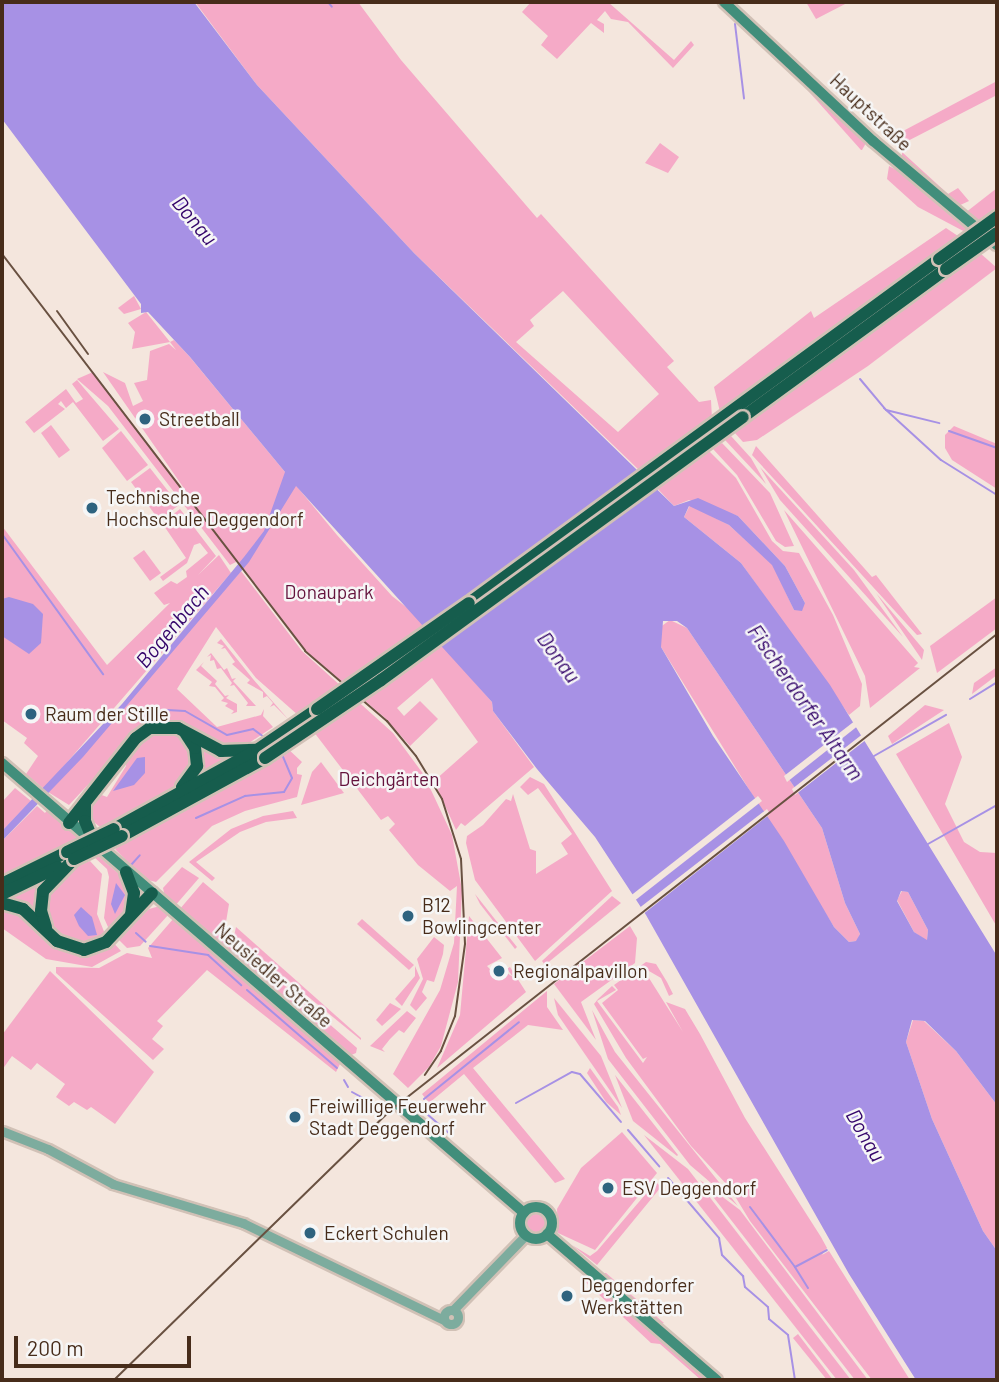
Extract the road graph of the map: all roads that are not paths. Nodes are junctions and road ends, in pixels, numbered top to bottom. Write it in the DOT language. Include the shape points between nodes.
graph roads {
  1 [pos="724,2"];
  2 [pos="997,218"];
  3 [pos="997,233"];
  4 [pos="997,245"];
  5 [pos="943,264"];
  6 [pos="181,729"];
  7 [pos="261,754"];
  8 [pos="2,763"];
  9 [pos="176,796"];
  10 [pos="85,803"];
  11 [pos="69,823"];
  12 [pos="118,833"];
  13 [pos="95,846"];
  14 [pos="70,856"];
  15 [pos="126,872"];
  16 [pos="2,884"];
  17 [pos="152,892"];
  18 [pos="2,894"];
  19 [pos="2,903"];
  20 [pos="128,920"];
  21 [pos="51,936"];
  22 [pos="2,1131"];
  23 [pos="524,1213"];
  24 [pos="526,1234"];
  25 [pos="547,1234"];
  26 [pos="717,1380"];
  1 -- 4 [label="main road, Hauptstraße" via="873,141"];
  2 -- 5 [label="highway, bridge"];
  3 -- 5 [label="highway, bridge"];
  5 -- 7 [label="highway, bridge" via="381,680"];
  6 -- 7 [label="highway" via="221,751"];
  6 -- 9 [label="highway" via="195,748 197,766"];
  6 -- 10 [label="highway" via="158,725 139,735"];
  7 -- 9 [label="highway"];
  7 -- 12 [label="highway"];
  8 -- 11 [label="main road, Neusiedler Straße"];
  9 -- 12 [label="highway"];
  10 -- 11 [label="highway"];
  10 -- 13 [label="highway" via="85,821"];
  11 -- 13 [label="main road, Neusiedler Straße"];
  12 -- 14 [label="highway, bridge"];
  13 -- 15 [label="main road, Neusiedler Straße"];
  14 -- 16 [label="highway"];
  14 -- 18 [label="highway"];
  14 -- 21 [label="highway" via="43,891 42,917"];
  15 -- 17 [label="main road, Neusiedler Straße"];
  15 -- 20 [label="highway" via="135,898"];
  17 -- 20 [label="highway"];
  17 -- 23 [label="main road, Neusiedler Straße"];
  19 -- 21 [label="highway" via="23,909"];
  20 -- 21 [label="highway" via="106,942 91,949 74,948"];
  22 -- 24 [label="street" via="47,1149 102,1180 221,1214 428,1313 449,1314"];
  23 -- 24 [label="main road" via="520,1224"];
  23 -- 25 [label="main road" via="535,1207 546,1211 552,1221"];
  24 -- 25 [label="main road" via="537,1238"];
  25 -- 26 [label="main road"];
}
